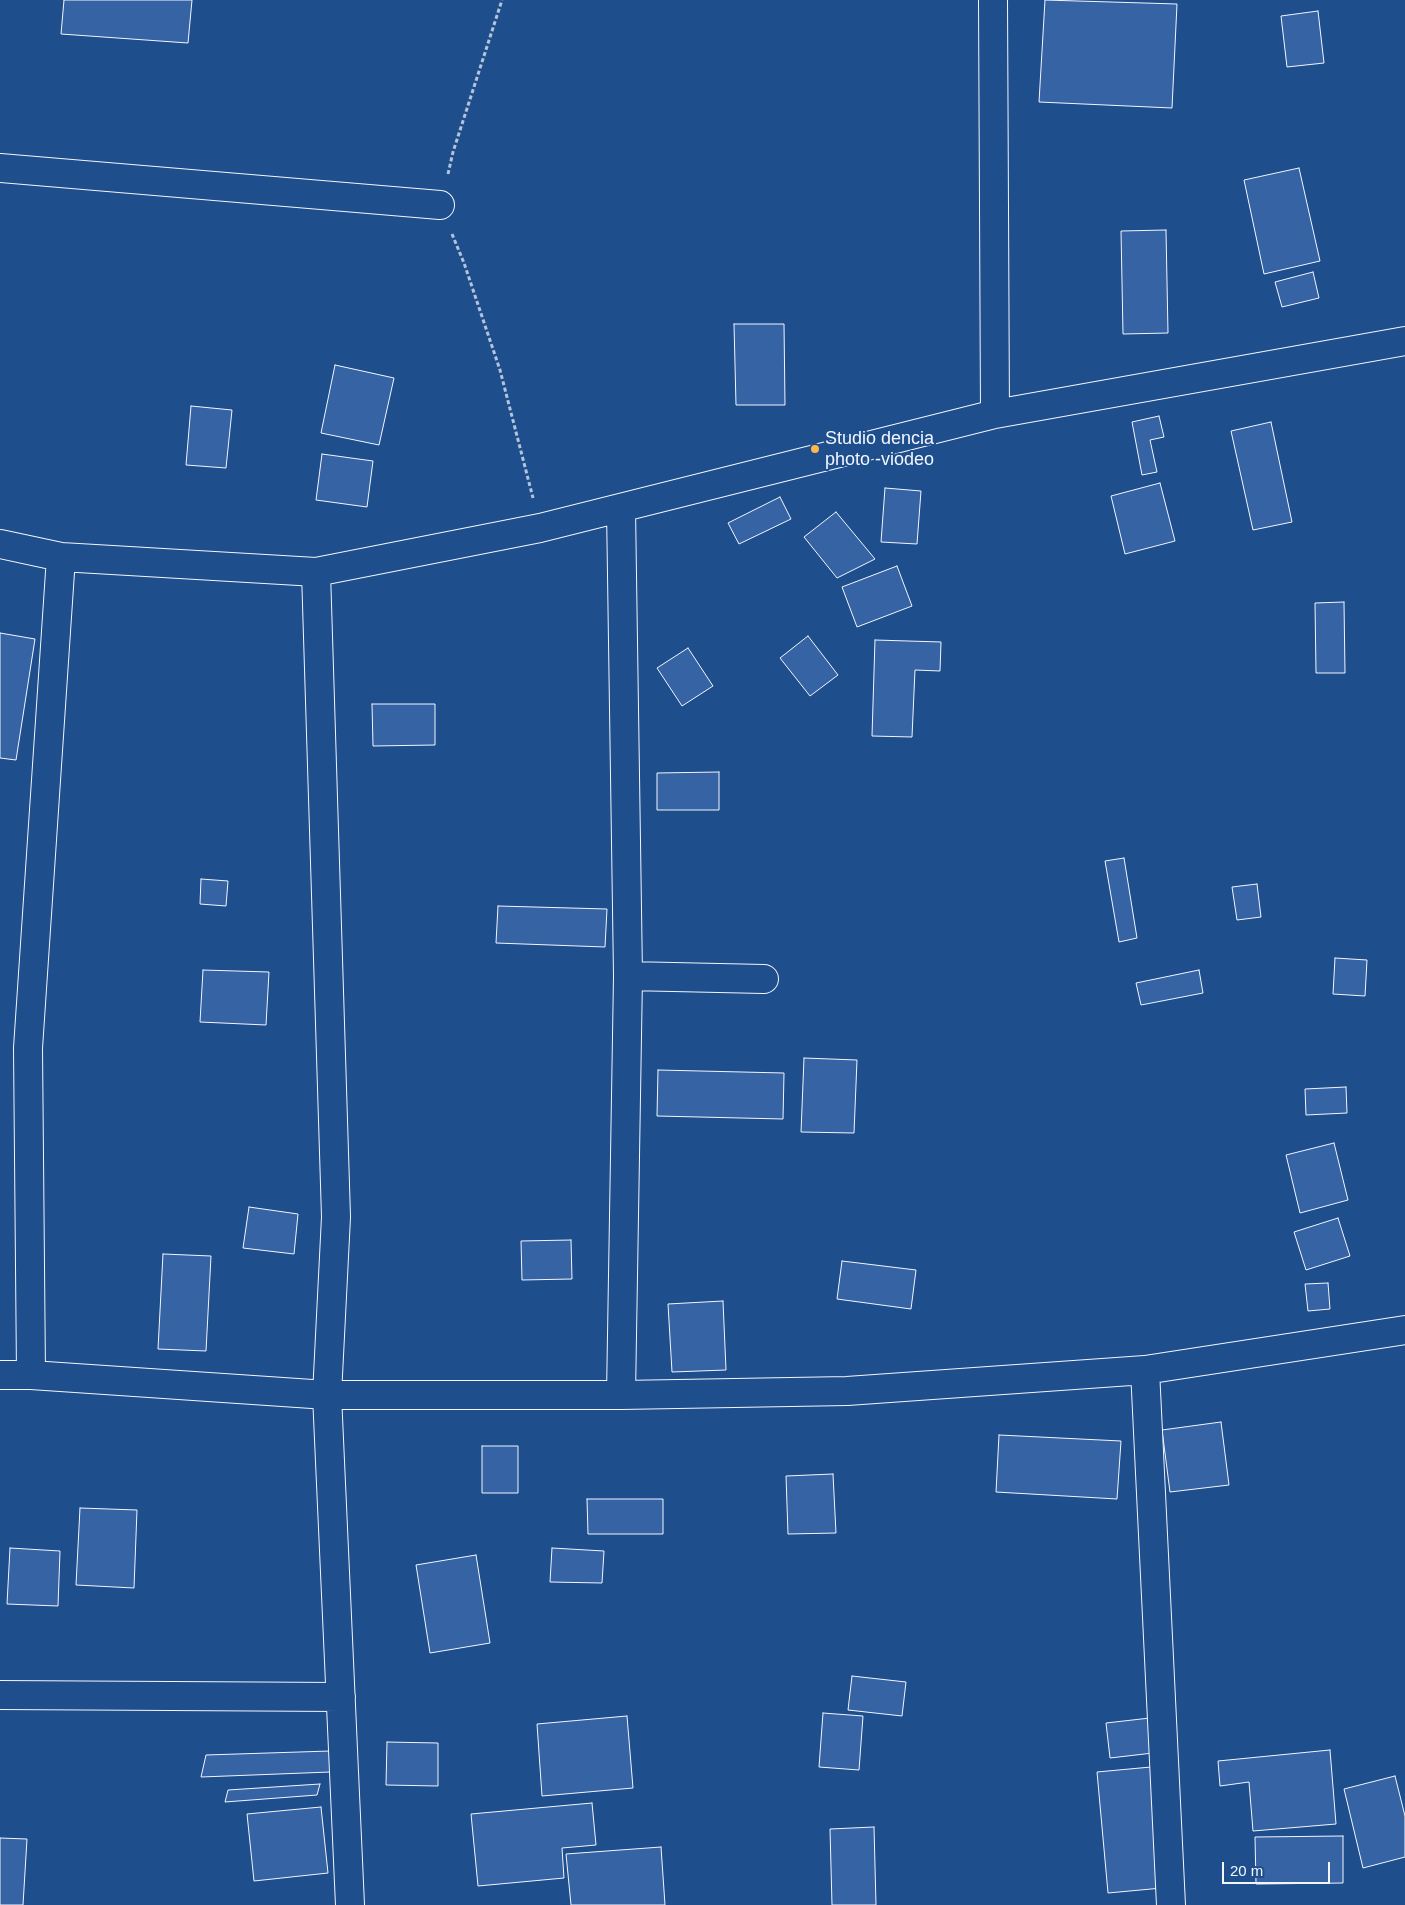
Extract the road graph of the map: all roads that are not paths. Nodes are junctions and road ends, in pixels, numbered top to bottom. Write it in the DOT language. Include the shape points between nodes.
graph roads {
  1 [pos="993,0"];
  2 [pos="0,168"];
  3 [pos="440,205"];
  4 [pos="1405,341"];
  5 [pos="995,414"];
  6 [pos="621,508"];
  7 [pos="0,544"];
  8 [pos="61,557"];
  9 [pos="316,572"];
  10 [pos="628,976"];
  11 [pos="764,979"];
  12 [pos="1405,1330"];
  13 [pos="1145,1370"];
  14 [pos="0,1374"];
  15 [pos="31,1375"];
  16 [pos="621,1394"];
  17 [pos="327,1395"];
  18 [pos="0,1695"];
  19 [pos="341,1697"];
  20 [pos="350,1905"];
  21 [pos="1171,1905"];
  1 -- 5 [label="street"];
  2 -- 3 [label="street"];
  4 -- 5 [label="street"];
  5 -- 6 [label="street"];
  6 -- 9 [label="street" via="540,528"];
  6 -- 10 [label="street"];
  7 -- 8 [label="street"];
  8 -- 9 [label="street"];
  8 -- 15 [label="street" via="28,1048"];
  9 -- 17 [label="street" via="336,1217"];
  10 -- 11 [label="street"];
  10 -- 16 [label="street"];
  12 -- 13 [label="street"];
  13 -- 16 [label="street" via="846,1391"];
  13 -- 21 [label="street"];
  14 -- 15 [label="street"];
  15 -- 17 [label="street"];
  16 -- 17 [label="street"];
  17 -- 19 [label="street"];
  18 -- 19 [label="street"];
  19 -- 20 [label="street"];
}
